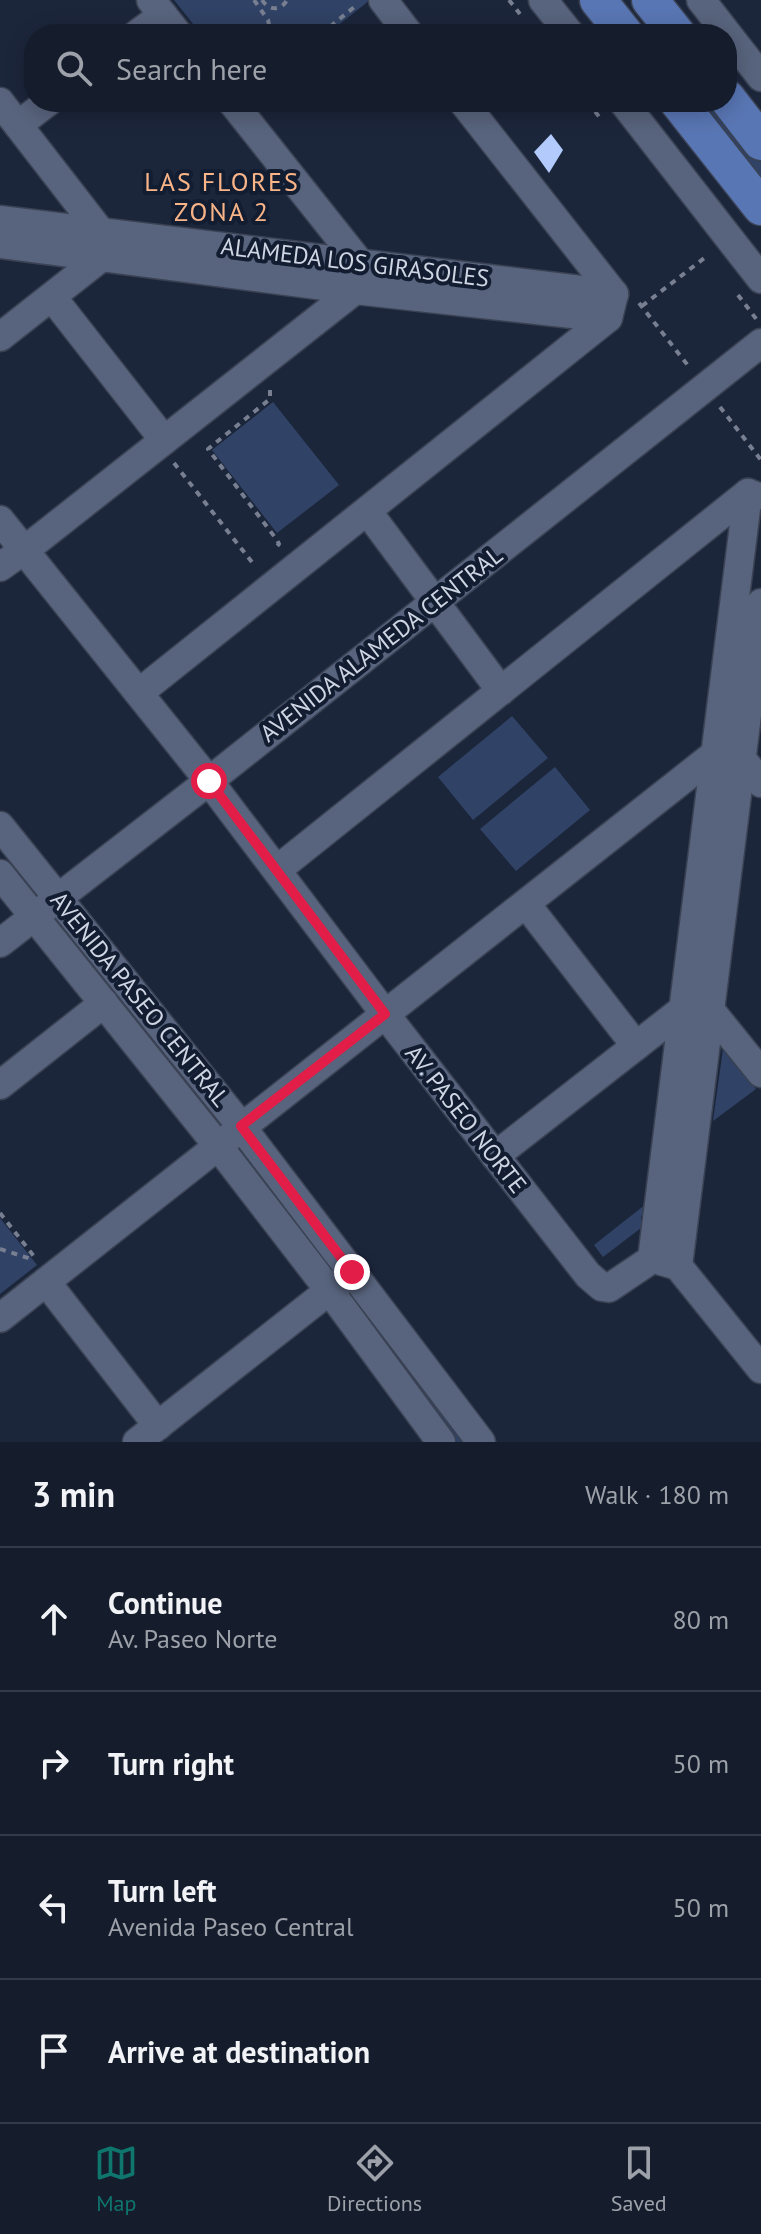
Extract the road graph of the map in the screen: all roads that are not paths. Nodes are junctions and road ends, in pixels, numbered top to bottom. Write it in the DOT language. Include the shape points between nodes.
graph roads {
  1 [pos="383,0"];
  2 [pos="543,0"];
  3 [pos="598,0"];
  4 [pos="650,0"];
  5 [pos="701,0"];
  6 [pos="401,24"];
  7 [pos="562,24"];
  8 [pos="617,24"];
  9 [pos="669,24"];
  10 [pos="720,24"];
  11 [pos="737,46"];
  12 [pos="761,77"];
  13 [pos="0,102"];
  14 [pos="737,111"];
  15 [pos="35,112"];
  16 [pos="239,112"];
  17 [pos="470,112"];
  18 [pos="631,112"];
  19 [pos="686,112"];
  20 [pos="18,125"];
  21 [pos="761,142"];
  22 [pos="761,207"];
  23 [pos="0,220"];
  24 [pos="102,243"];
  25 [pos="0,244"];
  26 [pos="357,276"];
  27 [pos="761,279"];
  28 [pos="52,297"];
  29 [pos="611,306"];
  30 [pos="0,337"];
  31 [pos="761,343"];
  32 [pos="166,447"];
  33 [pos="754,495"];
  34 [pos="368,512"];
  35 [pos="0,520"];
  36 [pos="23,549"];
  37 [pos="0,567"];
  38 [pos="435,601"];
  39 [pos="761,603"];
  40 [pos="501,691"];
  41 [pos="140,692"];
  42 [pos="728,756"];
  43 [pos="209,781"];
  44 [pos="761,783"];
  45 [pos="0,826"];
  46 [pos="278,869"];
  47 [pos="0,874"];
  48 [pos="59,898"];
  49 [pos="526,904"];
  50 [pos="34,917"];
  51 [pos="0,943"];
  52 [pos="104,1003"];
  53 [pos="698,1009"];
  54 [pos="385,1014"];
  55 [pos="636,1046"];
  56 [pos="761,1073"];
  57 [pos="0,1085"];
  58 [pos="241,1126"];
  59 [pos="218,1146"];
  60 [pos="495,1156"];
  61 [pos="665,1262"];
  62 [pos="352,1272"];
  63 [pos="329,1290"];
  64 [pos="54,1292"];
  65 [pos="0,1318"];
  66 [pos="761,1369"];
  67 [pos="148,1434"];
  68 [pos="434,1440"];
  69 [pos="481,1442"];
  1 -- 6 [label="street"];
  2 -- 7 [label="street"];
  3 -- 8 [label="main road"];
  4 -- 9 [label="main road"];
  5 -- 10 [label="street"];
  11 -- 12 [label="street"];
  13 -- 20 [label="street"];
  14 -- 21 [label="main road"];
  15 -- 20 [label="street"];
  16 -- 26 [label="street"];
  17 -- 29 [label="street"];
  18 -- 27 [label="street"];
  19 -- 22 [label="main road"];
  20 -- 24 [label="street"];
  23 -- 24 [label="street, ALAMEDA LOS GIRASOLES"];
  24 -- 25 [label="street"];
  24 -- 26 [label="street, ALAMEDA LOS GIRASOLES"];
  24 -- 28 [label="street"];
  26 -- 29 [label="street, ALAMEDA LOS GIRASOLES"];
  26 -- 32 [label="street"];
  28 -- 30 [label="street"];
  28 -- 32 [label="street"];
  29 -- 34 [label="street"];
  31 -- 38 [label="street, AVENIDA ALAMEDA CENTRAL"];
  32 -- 36 [label="street"];
  33 -- 40 [label="street"];
  33 -- 42 [label="street"];
  34 -- 38 [label="street"];
  34 -- 41 [label="street"];
  35 -- 36 [label="street, AV. PASEO NORTE"];
  36 -- 37 [label="street"];
  36 -- 41 [label="street, AV. PASEO NORTE"];
  38 -- 40 [label="street"];
  38 -- 43 [label="street, AVENIDA ALAMEDA CENTRAL"];
  39 -- 42 [label="street"];
  40 -- 46 [label="street"];
  41 -- 43 [label="street, AV. PASEO NORTE"];
  42 -- 44 [label="street"];
  42 -- 49 [label="street"];
  42 -- 53 [label="street"];
  43 -- 46 [label="street, AV. PASEO NORTE"];
  43 -- 48 [label="street, AVENIDA ALAMEDA CENTRAL"];
  45 -- 48 [label="street, AVENIDA PASEO CENTRAL"];
  46 -- 54 [label="street, AV. PASEO NORTE"];
  47 -- 50 [label="street, AVENIDA PASEO CENTRAL"];
  48 -- 50 [label="street, AVENIDA ALAMEDA CENTRAL"];
  48 -- 58 [label="street, AVENIDA PASEO CENTRAL"];
  49 -- 54 [label="street"];
  49 -- 55 [label="street"];
  50 -- 51 [label="street, AVENIDA ALAMEDA CENTRAL"];
  50 -- 52 [label="street, AVENIDA PASEO CENTRAL"];
  52 -- 57 [label="street"];
  52 -- 59 [label="street, AVENIDA PASEO CENTRAL"];
  53 -- 55 [label="street"];
  53 -- 56 [label="street"];
  53 -- 61 [label="street"];
  54 -- 58 [label="street"];
  54 -- 60 [label="street, AV. PASEO NORTE"];
  55 -- 60 [label="street"];
  58 -- 59 [label="street"];
  58 -- 62 [label="street, AVENIDA PASEO CENTRAL"];
  59 -- 63 [label="street, AVENIDA PASEO CENTRAL"];
  59 -- 65 [label="street"];
  60 -- 61 [label="street, AV. PASEO NORTE" via="602,1287 616,1286"];
  61 -- 66 [label="street"];
  62 -- 63 [label="street"];
  62 -- 69 [label="street, AVENIDA PASEO CENTRAL"];
  63 -- 67 [label="street"];
  63 -- 68 [label="street, AVENIDA PASEO CENTRAL"];
  64 -- 67 [label="street"];
}
